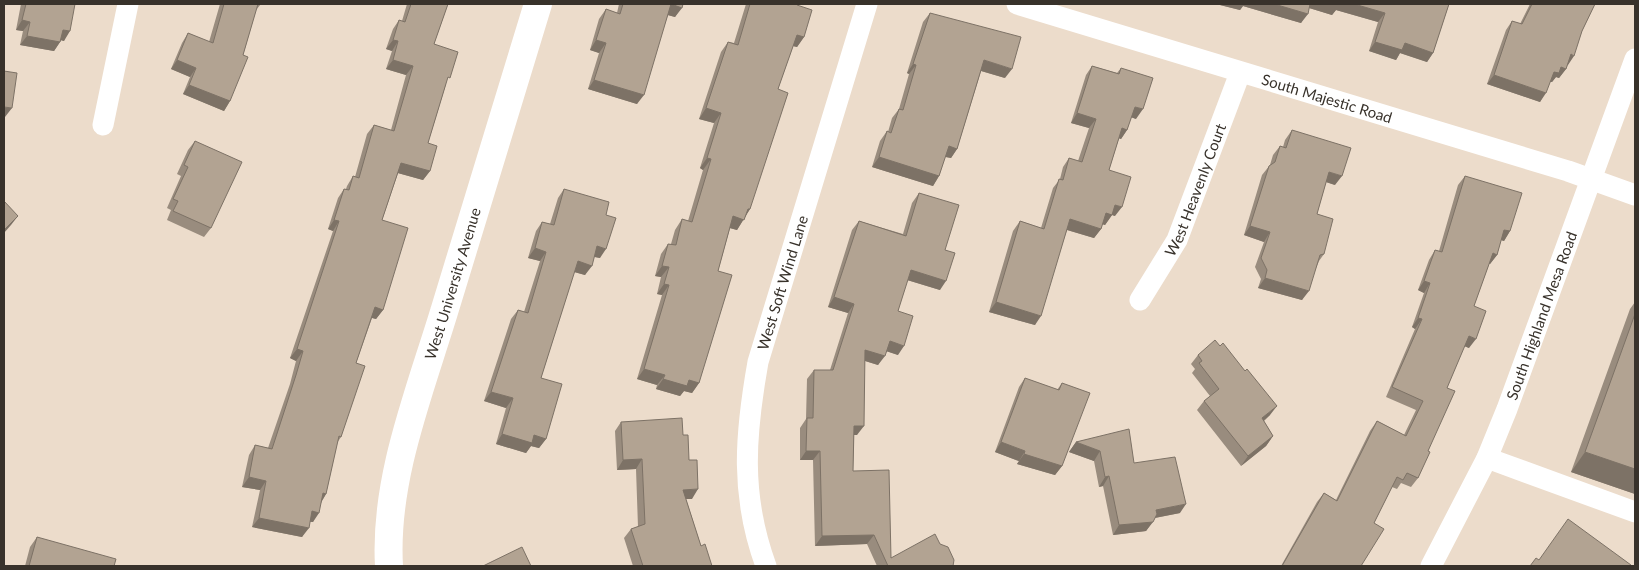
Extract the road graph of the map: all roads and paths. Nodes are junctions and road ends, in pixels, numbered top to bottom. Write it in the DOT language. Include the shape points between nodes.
graph roads {
  1 [pos="128,4"];
  2 [pos="538,4"];
  3 [pos="867,4"];
  4 [pos="1017,4"];
  5 [pos="1635,59"];
  6 [pos="1240,73"];
  7 [pos="102,125"];
  8 [pos="1591,178"];
  9 [pos="1635,195"];
  10 [pos="1140,300"];
  11 [pos="1487,458"];
  12 [pos="1635,512"];
  13 [pos="389,566"];
  14 [pos="766,566"];
  15 [pos="1432,566"];
  1 -- 7 [label="street"];
  2 -- 13 [label="street, West University Avenue" via="412,415 395,480"];
  3 -- 14 [label="street, West Soft Wind Lane" via="758,362 748,418 746,456 755,536"];
  4 -- 6 [label="street, South Majestic Road"];
  5 -- 8 [label="street, South Highland Mesa Road"];
  6 -- 8 [label="street, South Majestic Road"];
  6 -- 10 [label="street, West Heavenly Court" via="1177,240"];
  8 -- 9 [label="street, South Majestic Road"];
  8 -- 11 [label="street, South Highland Mesa Road"];
  11 -- 12 [label="street"];
  11 -- 15 [label="street, South Highland Mesa Road"];
}
